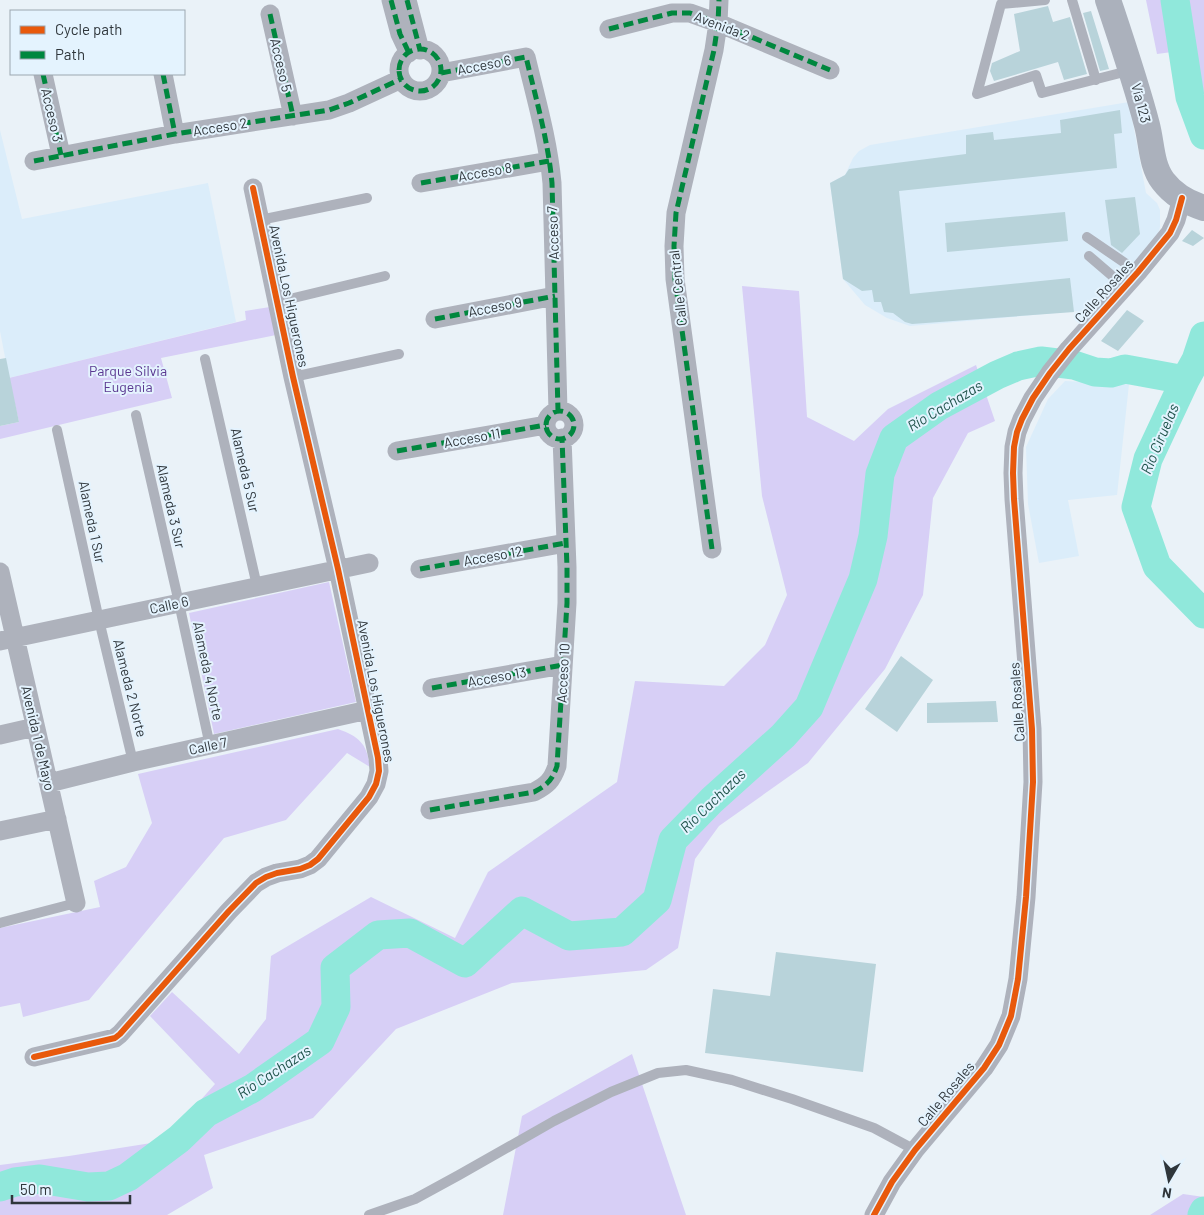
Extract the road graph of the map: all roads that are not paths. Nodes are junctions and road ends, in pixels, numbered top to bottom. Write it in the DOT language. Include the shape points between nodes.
graph roads {
  1 [pos="391,0"];
  2 [pos="407,0"];
  3 [pos="719,0"];
  4 [pos="1045,0"];
  5 [pos="1072,0"];
  6 [pos="1108,0"];
  7 [pos="270,14"];
  8 [pos="718,23"];
  9 [pos="609,29"];
  10 [pos="414,51"];
  11 [pos="526,57"];
  12 [pos="830,70"];
  13 [pos="1132,70"];
  14 [pos="441,73"];
  15 [pos="43,75"];
  16 [pos="163,75"];
  17 [pos="401,79"];
  18 [pos="1096,80"];
  19 [pos="293,116"];
  20 [pos="175,134"];
  21 [pos="61,155"];
  22 [pos="34,161"];
  23 [pos="550,161"];
  24 [pos="421,183"];
  25 [pos="253,188"];
  26 [pos="366,198"];
  27 [pos="1196,204"];
  28 [pos="260,220"];
  29 [pos="1087,237"];
  30 [pos="1089,256"];
  31 [pos="1138,272"];
  32 [pos="385,276"];
  33 [pos="1124,286"];
  34 [pos="555,296"];
  35 [pos="277,302"];
  36 [pos="435,319"];
  37 [pos="399,354"];
  38 [pos="206,359"];
  39 [pos="293,377"];
  40 [pos="136,416"];
  41 [pos="552,418"];
  42 [pos="57,430"];
  43 [pos="397,451"];
  44 [pos="566,543"];
  45 [pos="712,549"];
  46 [pos="368,562"];
  47 [pos="338,569"];
  48 [pos="420,569"];
  49 [pos="0,572"];
  50 [pos="257,586"];
  51 [pos="179,603"];
  52 [pos="99,620"];
  53 [pos="7,640"];
  54 [pos="563,665"];
  55 [pos="432,688"];
  56 [pos="368,710"];
  57 [pos="35,727"];
  58 [pos="0,735"];
  59 [pos="210,746"];
  60 [pos="134,762"];
  61 [pos="49,783"];
  62 [pos="430,810"];
  63 [pos="57,819"];
  64 [pos="0,831"];
  65 [pos="76,903"];
  66 [pos="0,923"];
  67 [pos="34,1057"];
  68 [pos="915,1150"];
  69 [pos="369,1215"];
  70 [pos="874,1215"];
  1 -- 10 [label="street" via="400,34"];
  2 -- 10 [label="street"];
  3 -- 8 [label="street, Calle Central"];
  4 -- 18 [label="lane" via="1001,4 976,94 1036,75 1042,93"];
  5 -- 18 [label="lane"];
  6 -- 13 [label="main road, Vía 123"];
  7 -- 19 [label="street, Acceso 5"];
  8 -- 9 [label="street, Avenida 2" via="690,13 672,13"];
  8 -- 12 [label="street, Avenida 2"];
  8 -- 45 [label="street, Calle Central" via="676,213 674,246 675,278"];
  10 -- 14 [label="street" via="433,54"];
  10 -- 17 [label="street" via="401,62"];
  11 -- 14 [label="street, Acceso 6"];
  11 -- 23 [label="street, Acceso 7"];
  13 -- 18 [label="lane"];
  13 -- 27 [label="main road, Vía 123" via="1158,172 1170,189"];
  14 -- 17 [label="street" via="435,85 423,91 410,89"];
  15 -- 21 [label="street, Acceso 3"];
  16 -- 20 [label="street"];
  17 -- 19 [label="street, Acceso 2" via="329,110"];
  19 -- 20 [label="street, Acceso 2"];
  20 -- 21 [label="street, Acceso 2"];
  21 -- 22 [label="street, Acceso 2"];
  23 -- 24 [label="street, Acceso 8"];
  23 -- 34 [label="street, Acceso 7"];
  25 -- 28 [label="street, Avenida Los Higuerones"];
  26 -- 28 [label="lane"];
  27 -- 31 [label="street, Calle Rosales" via="1176,220 1170,233"];
  28 -- 35 [label="street, Avenida Los Higuerones"];
  29 -- 31 [label="lane"];
  30 -- 33 [label="lane"];
  31 -- 33 [label="street, Calle Rosales"];
  32 -- 35 [label="lane"];
  33 -- 68 [label="street, Calle Rosales" via="1050,373 1033,398 1017,432 1012,473 1032,729 1033,782 1018,979 1011,1016 999,1045 984,1068"];
  34 -- 36 [label="street, Acceso 9"];
  34 -- 41 [label="street, Acceso 7"];
  35 -- 39 [label="street, Avenida Los Higuerones"];
  37 -- 39 [label="lane"];
  38 -- 50 [label="lane, Alameda 5 Sur"];
  39 -- 47 [label="street, Avenida Los Higuerones"];
  40 -- 51 [label="lane, Alameda 3 Sur"];
  41 -- 43 [label="street, Acceso 11"];
  41 -- 44 [label="street, Acceso 10" via="550,434 562,438"];
  42 -- 52 [label="lane, Alameda 1 Sur"];
  44 -- 48 [label="street, Acceso 12"];
  44 -- 54 [label="street, Acceso 10"];
  46 -- 47 [label="street, Calle 6"];
  47 -- 50 [label="street, Calle 6"];
  47 -- 56 [label="street, Avenida Los Higuerones"];
  49 -- 53 [label="street, Avenida 1 de Mayo"];
  50 -- 51 [label="street, Calle 6"];
  51 -- 52 [label="street, Calle 6"];
  51 -- 59 [label="lane, Alameda 4 Norte"];
  52 -- 53 [label="street, Calle 6"];
  52 -- 60 [label="lane, Alameda 2 Norte"];
  53 -- 57 [label="street, Avenida 1 de Mayo"];
  54 -- 55 [label="street, Acceso 13"];
  54 -- 62 [label="street, Acceso 10" via="557,766 547,785 534,792"];
  56 -- 59 [label="street, Calle 7"];
  56 -- 67 [label="street, Avenida Los Higuerones" via="378,758 376,784 318,859 300,869 277,873 256,883 115,1038"];
  57 -- 58 [label="street"];
  57 -- 61 [label="street, Avenida 1 de Mayo"];
  59 -- 60 [label="street, Calle 7"];
  60 -- 61 [label="street, Calle 7"];
  61 -- 63 [label="street, Avenida 1 de Mayo"];
  63 -- 64 [label="street"];
  63 -- 65 [label="street, Avenida 1 de Mayo"];
  65 -- 66 [label="lane"];
  68 -- 69 [label="lane" via="874,1128 732,1080 686,1070 658,1073 554,1121 415,1198"];
  68 -- 70 [label="street, Calle Rosales"];
}
